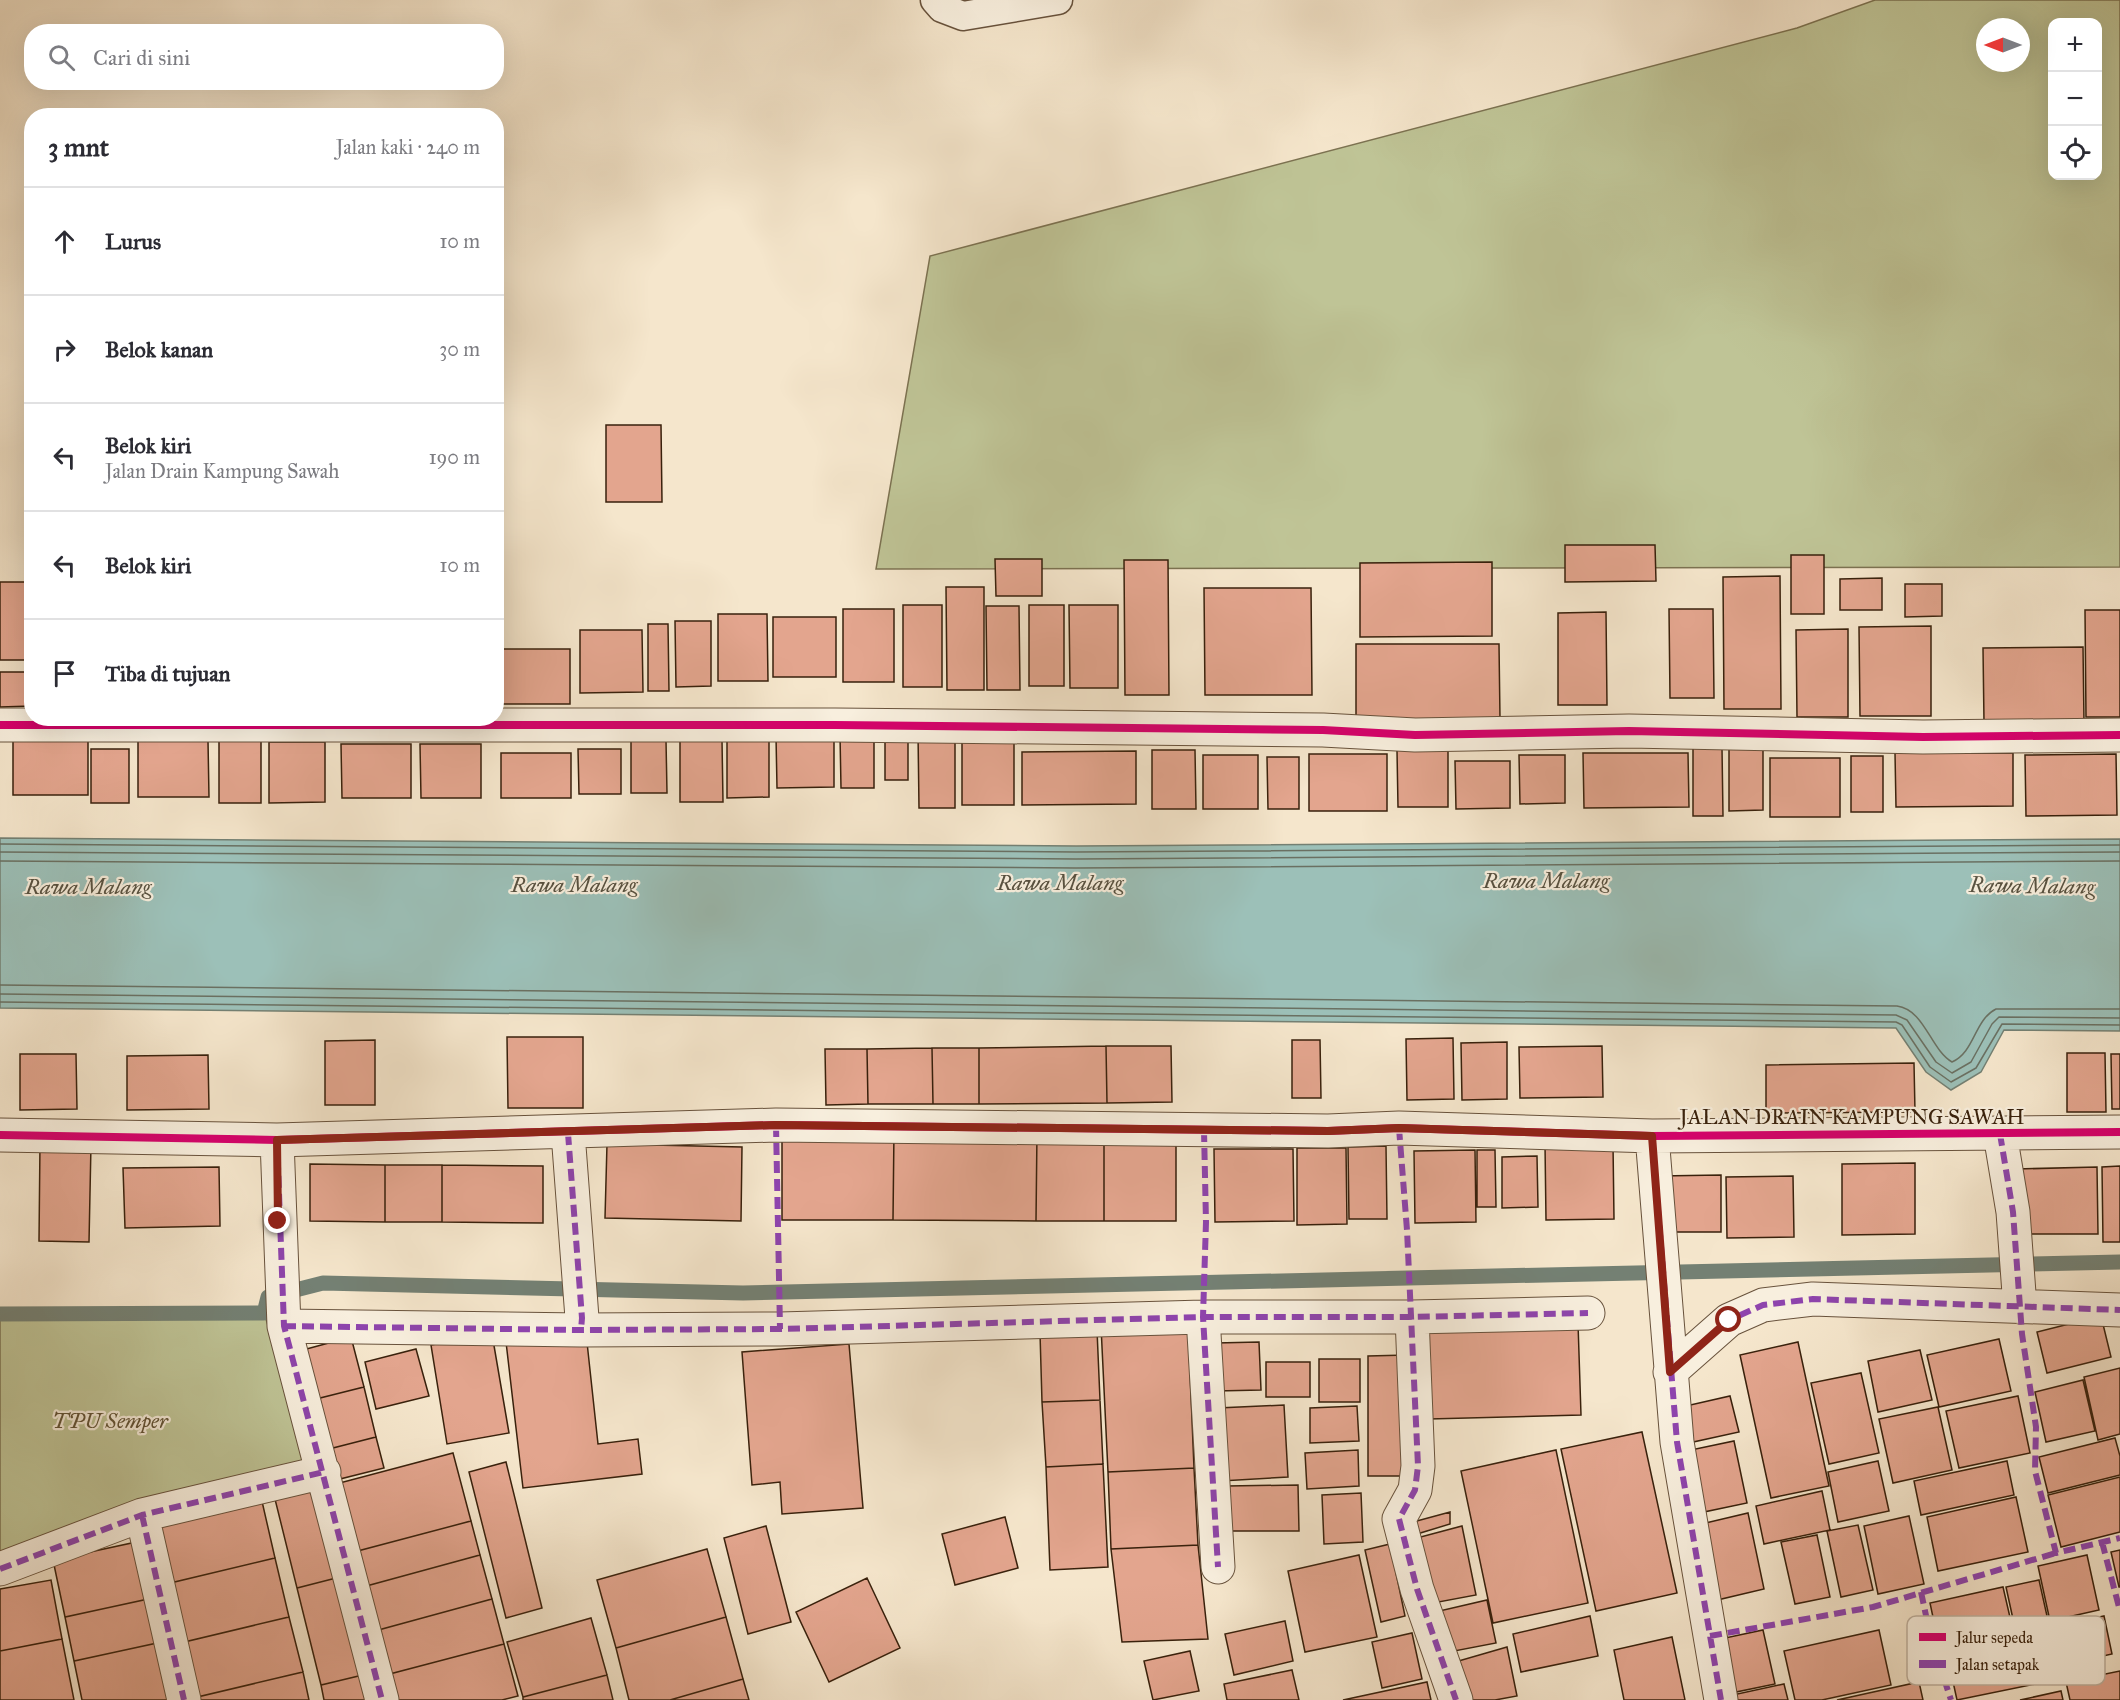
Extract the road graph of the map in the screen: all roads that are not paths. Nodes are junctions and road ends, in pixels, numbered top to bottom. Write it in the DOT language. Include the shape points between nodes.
graph roads {
  1 [pos="935,0"];
  2 [pos="1058,0"];
  3 [pos="0,725"];
  4 [pos="24,725"];
  5 [pos="504,725"];
  6 [pos="2120,735"];
  7 [pos="2120,1132"];
  8 [pos="568,1133"];
  9 [pos="2000,1134"];
  10 [pos="0,1135"];
  11 [pos="1652,1136"];
  12 [pos="277,1140"];
  13 [pos="2019,1295"];
  14 [pos="2120,1310"];
  15 [pos="1588,1313"];
  16 [pos="283,1315"];
  17 [pos="1203,1317"];
  18 [pos="1412,1317"];
  19 [pos="581,1324"];
  20 [pos="1670,1372"];
  21 [pos="324,1473"];
  22 [pos="142,1515"];
  23 [pos="1218,1567"];
  24 [pos="0,1569"];
  25 [pos="184,1700"];
  26 [pos="382,1700"];
  27 [pos="1456,1700"];
  28 [pos="1721,1700"];
  1 -- 2 [label="lane" via="942,8 963,16"];
  3 -- 4 [label="street"];
  5 -- 6 [label="street" via="1323,730 1415,735 1629,731 1923,737"];
  7 -- 9 [label="street, JALAN DRAIN KAMPUNG SAWAH"];
  8 -- 11 [label="street, JALAN DRAIN KAMPUNG SAWAH" via="776,1125 1328,1131 1399,1128"];
  8 -- 12 [label="street, JALAN DRAIN KAMPUNG SAWAH"];
  8 -- 19 [label="street"];
  9 -- 11 [label="street, JALAN DRAIN KAMPUNG SAWAH"];
  9 -- 13 [label="street" via="2013,1212"];
  10 -- 12 [label="street, JALAN DRAIN KAMPUNG SAWAH"];
  11 -- 20 [label="street"];
  12 -- 16 [label="street"];
  13 -- 14 [label="street"];
  13 -- 20 [label="street" via="1813,1299 1763,1305 1729,1320"];
  15 -- 18 [label="street"];
  16 -- 19 [label="street"];
  16 -- 21 [label="street"];
  17 -- 18 [label="street"];
  17 -- 19 [label="street" via="780,1329"];
  17 -- 23 [label="street"];
  18 -- 27 [label="street" via="1418,1466 1415,1490 1399,1519 1417,1589"];
  20 -- 28 [label="street" via="1677,1442"];
  21 -- 22 [label="street"];
  21 -- 26 [label="street"];
  22 -- 24 [label="street"];
  22 -- 25 [label="street"];
}
